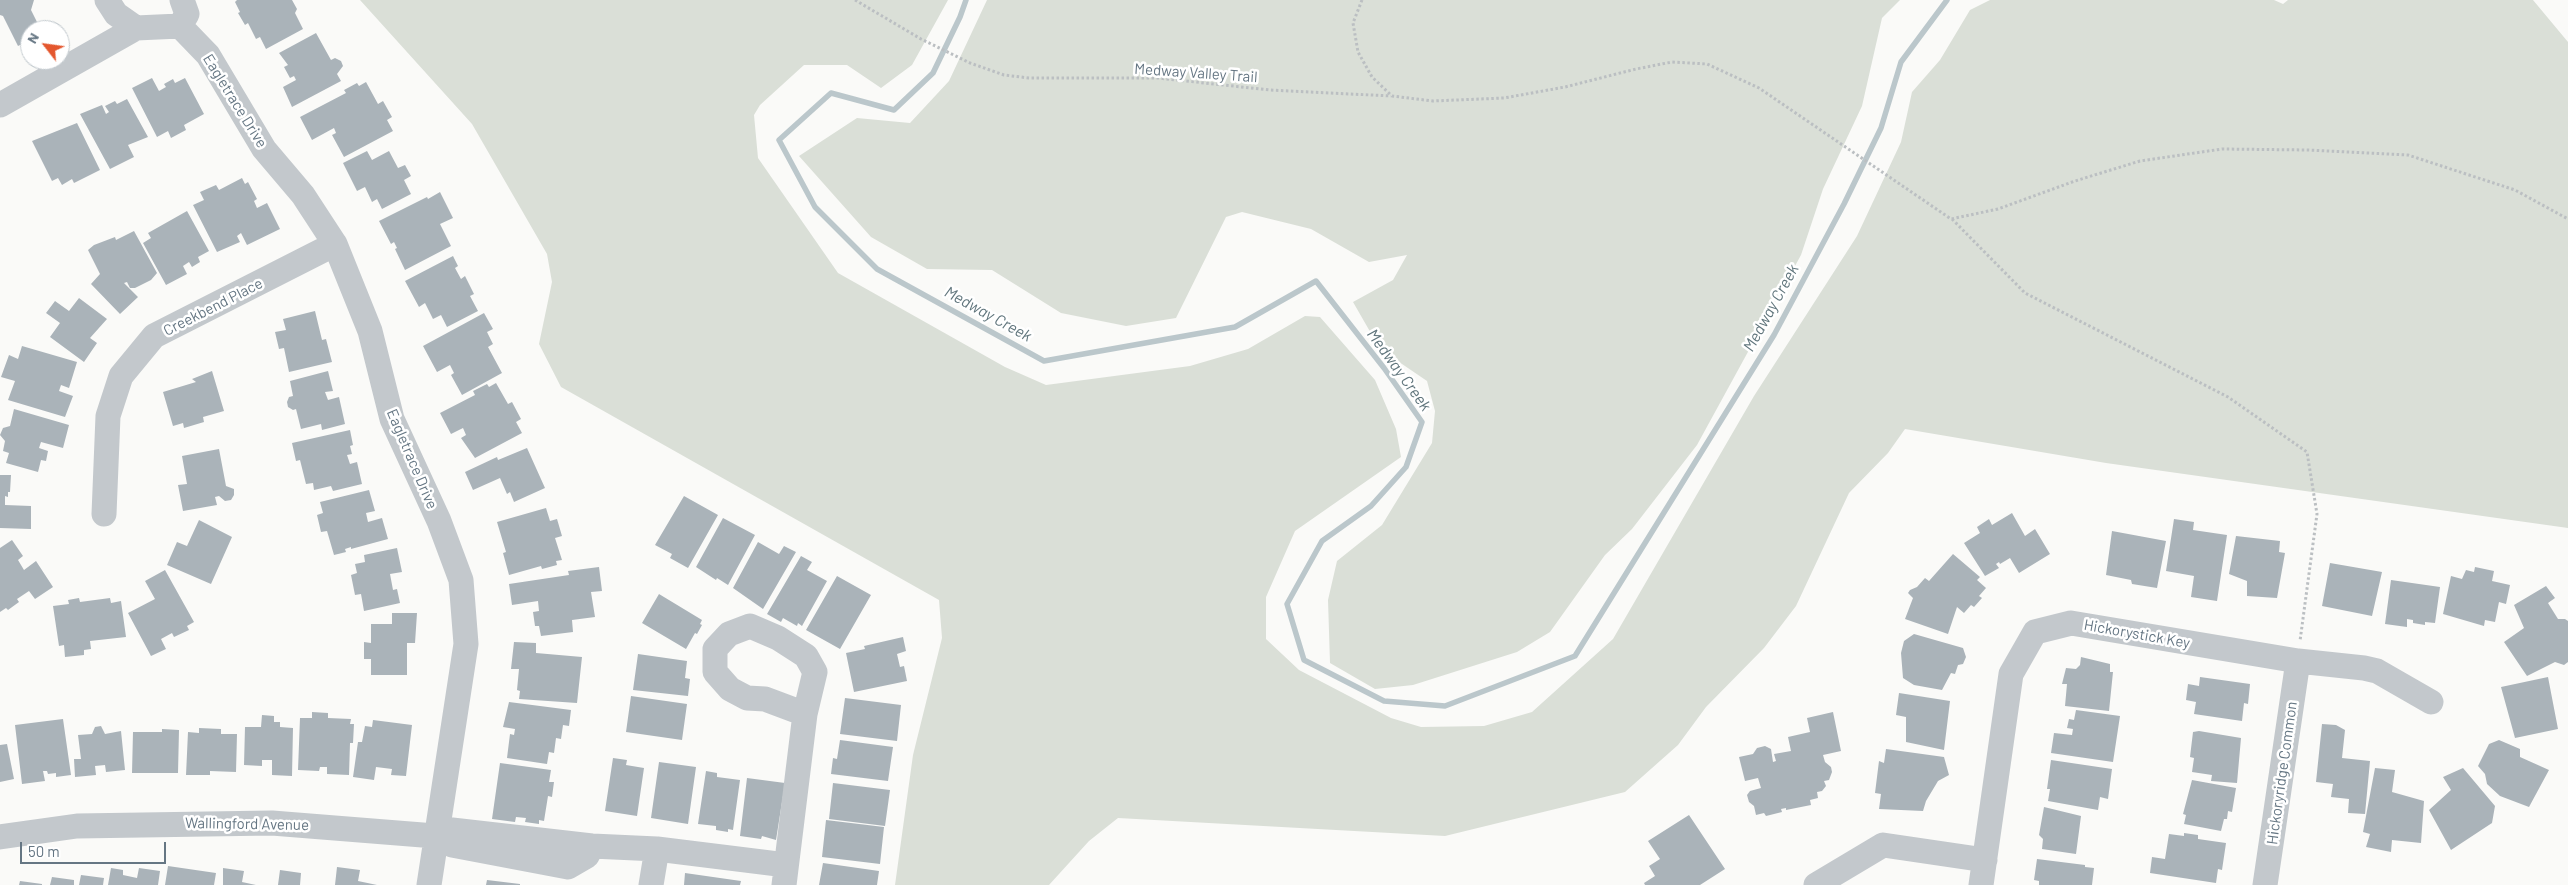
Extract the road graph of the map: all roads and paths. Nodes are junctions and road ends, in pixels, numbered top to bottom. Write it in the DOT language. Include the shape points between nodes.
graph roads {
  1 [pos="107,0"];
  2 [pos="182,0"];
  3 [pos="855,0"];
  4 [pos="1362,0"];
  5 [pos="180,26"];
  6 [pos="136,28"];
  7 [pos="1392,96"];
  8 [pos="0,105"];
  9 [pos="1951,219"];
  10 [pos="2568,219"];
  11 [pos="335,244"];
  12 [pos="104,514"];
  13 [pos="2298,661"];
  14 [pos="2431,702"];
  15 [pos="804,714"];
  16 [pos="435,836"];
  17 [pos="0,837"];
  18 [pos="657,849"];
  19 [pos="1985,860"];
  20 [pos="785,875"];
  21 [pos="429,885"];
  22 [pos="651,885"];
  23 [pos="1816,885"];
  24 [pos="1981,885"];
  25 [pos="2265,885"];
  1 -- 6 [label="street" via="116,14"];
  2 -- 5 [label="street" via="187,14"];
  3 -- 7 [label="path, Medway Valley Trail" via="921,39 970,63 1004,75 1029,78 1158,78 1270,90"];
  4 -- 7 [label="path" via="1353,23 1358,52 1372,77"];
  5 -- 6 [label="street"];
  5 -- 11 [label="street, Eagletrace Drive" via="208,55 264,149 303,195"];
  6 -- 8 [label="street"];
  7 -- 9 [label="path, Medway Valley Trail" via="1433,101 1504,98 1672,62 1707,64 1759,88"];
  9 -- 10 [label="path" via="1998,209 2140,161 2232,149 2408,155 2515,190"];
  9 -- 13 [label="path, Medway Valley Trail" via="2025,293 2228,397 2307,452 2317,514"];
  11 -- 12 [label="street, Creekbend Place" via="154,336 121,376 108,416"];
  11 -- 16 [label="street, Eagletrace Drive" via="370,332 392,419 438,521 460,580 466,644"];
  13 -- 14 [label="street, Hickorystick Key" via="2377,671"];
  13 -- 19 [label="street, Hickorystick Key" via="2070,623 2034,632 2011,674"];
  13 -- 25 [label="street, Hickoryridge Common"];
  15 -- 20 [label="street"];
  16 -- 17 [label="street, Wallingford Avenue" via="272,823 189,823 77,826"];
  16 -- 18 [label="street, Wallingford Avenue" via="452,845 568,867 587,856 592,846"];
  16 -- 21 [label="street, Eagletrace Drive"];
  18 -- 20 [label="street"];
  18 -- 22 [label="street"];
  19 -- 23 [label="street" via="1883,845"];
  19 -- 24 [label="street, Hickorystick Key"];
}
